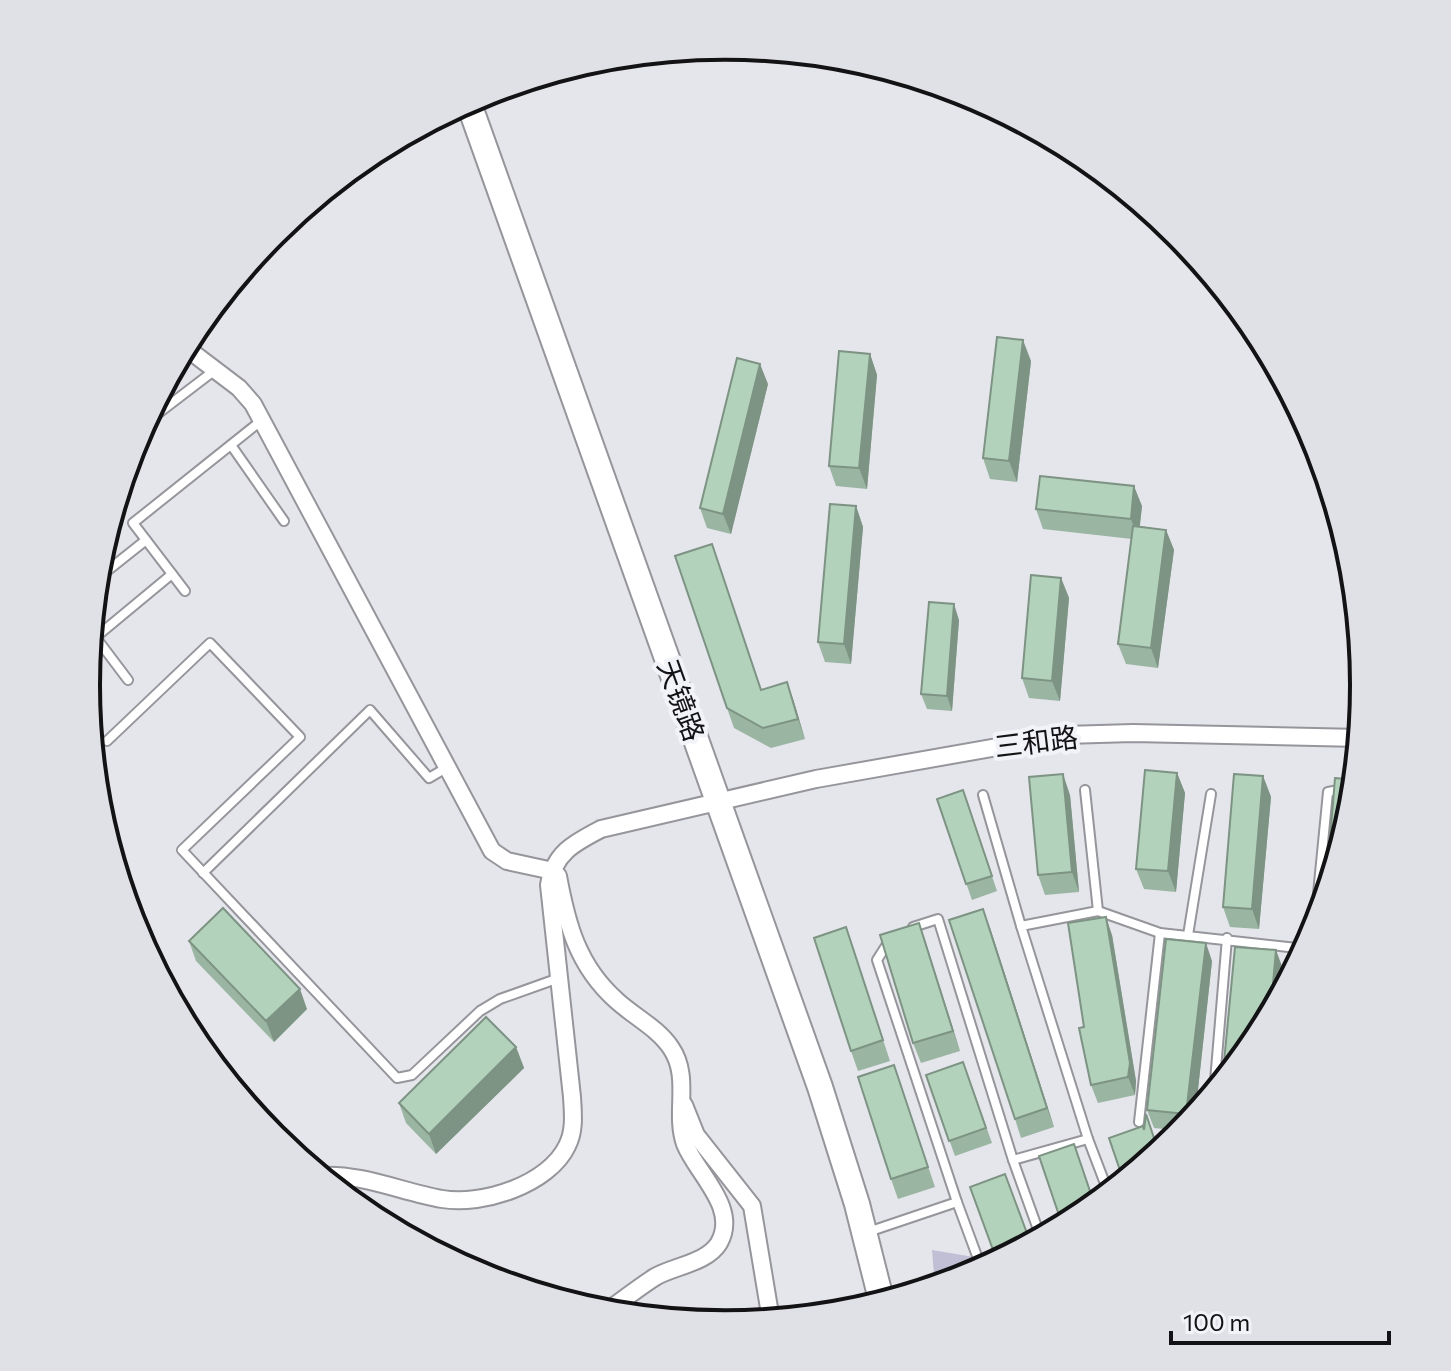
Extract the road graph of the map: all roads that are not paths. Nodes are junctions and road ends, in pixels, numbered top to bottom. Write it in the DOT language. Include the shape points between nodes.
graph roads {
  1 [pos="473,114"];
  2 [pos="195,354"];
  3 [pos="215,369"];
  4 [pos="166,407"];
  5 [pos="262,420"];
  6 [pos="231,445"];
  7 [pos="284,521"];
  8 [pos="146,540"];
  9 [pos="111,568"];
  10 [pos="172,574"];
  11 [pos="185,591"];
  12 [pos="103,627"];
  13 [pos="101,644"];
  14 [pos="128,680"];
  15 [pos="1349,738"];
  16 [pos="107,741"];
  17 [pos="446,768"];
  18 [pos="1342,789"];
  19 [pos="1085,790"];
  20 [pos="1211,794"];
  21 [pos="983,795"];
  22 [pos="718,802"];
  23 [pos="553,871"];
  24 [pos="203,873"];
  25 [pos="1319,884"];
  26 [pos="1098,911"];
  27 [pos="1021,926"];
  28 [pos="1160,933"];
  29 [pos="1188,935"];
  30 [pos="1227,938"];
  31 [pos="1293,947"];
  32 [pos="559,978"];
  33 [pos="1216,1074"];
  34 [pos="682,1100"];
  35 [pos="1139,1122"];
  36 [pos="1088,1139"];
  37 [pos="1013,1160"];
  38 [pos="338,1176"];
  39 [pos="1105,1183"];
  40 [pos="957,1202"];
  41 [pos="1037,1227"];
  42 [pos="865,1233"];
  43 [pos="977,1256"];
  44 [pos="879,1292"];
  45 [pos="620,1302"];
  46 [pos="769,1310"];
  1 -- 22 [label="street, 天镜路"];
  2 -- 3 [label="street"];
  3 -- 4 [label="lane"];
  3 -- 5 [label="street" via="239,388"];
  5 -- 6 [label="lane"];
  5 -- 17 [label="street"];
  6 -- 7 [label="lane"];
  6 -- 8 [label="lane" via="133,523"];
  8 -- 9 [label="lane"];
  8 -- 10 [label="lane"];
  10 -- 11 [label="lane"];
  10 -- 12 [label="lane"];
  13 -- 14 [label="lane"];
  15 -- 22 [label="street, 三和路" via="1065,735 816,779"];
  16 -- 24 [label="lane" via="210,643 300,737 182,850"];
  17 -- 23 [label="street" via="492,851 507,861"];
  17 -- 24 [label="lane" via="429,778 370,710"];
  18 -- 25 [label="lane" via="1328,792"];
  19 -- 26 [label="lane"];
  20 -- 29 [label="lane"];
  21 -- 27 [label="lane"];
  22 -- 23 [label="street, 三和路" via="601,829 571,845"];
  22 -- 42 [label="street, 天镜路" via="820,1087"];
  23 -- 32 [label="street" via="551,908"];
  23 -- 34 [label="street" via="580,958 615,1000 670,1047 679,1068"];
  24 -- 32 [label="lane" via="397,1078 412,1075 490,1005"];
  26 -- 27 [label="lane"];
  26 -- 28 [label="lane"];
  27 -- 36 [label="lane"];
  28 -- 29 [label="lane"];
  28 -- 35 [label="lane"];
  29 -- 30 [label="lane"];
  30 -- 31 [label="lane"];
  30 -- 33 [label="lane"];
  32 -- 38 [label="street" via="573,1123 569,1143 548,1171 500,1192 445,1199"];
  34 -- 45 [label="street" via="688,1150 723,1210 720,1241 714,1250 657,1276"];
  34 -- 46 [label="street" via="696,1135 752,1206"];
  36 -- 37 [label="lane"];
  36 -- 39 [label="lane"];
  37 -- 40 [label="lane" via="938,919 897,931 877,960"];
  37 -- 41 [label="lane"];
  40 -- 42 [label="lane"];
  40 -- 43 [label="lane"];
  42 -- 44 [label="street, 天镜路"];
}
